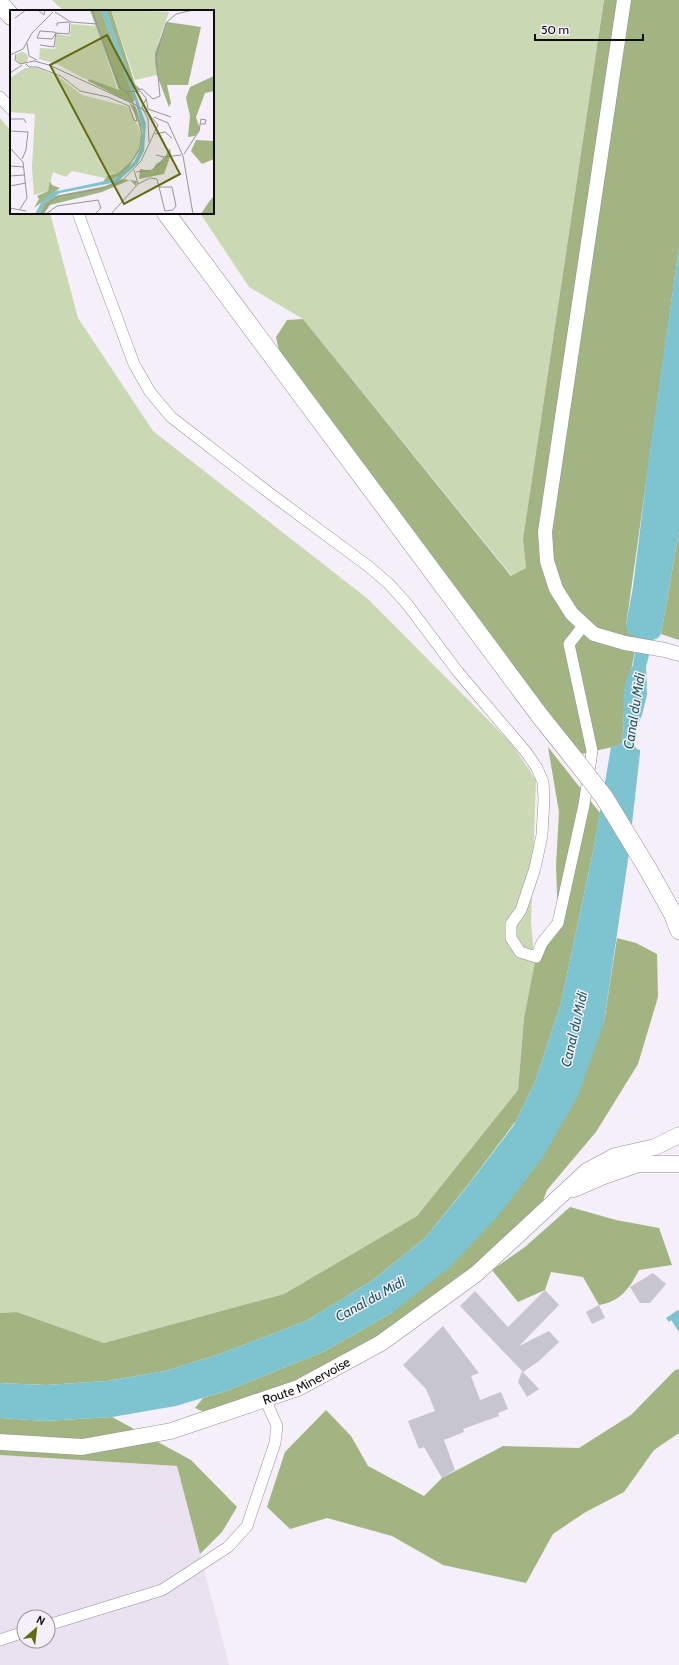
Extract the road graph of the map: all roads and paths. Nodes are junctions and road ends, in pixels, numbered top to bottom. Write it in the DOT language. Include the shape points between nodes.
graph roads {
  1 [pos="624,0"];
  2 [pos="0,4"];
  3 [pos="10,15"];
  4 [pos="0,97"];
  5 [pos="10,108"];
  6 [pos="78,214"];
  7 [pos="167,214"];
  8 [pos="584,625"];
  9 [pos="679,654"];
  10 [pos="676,922"];
  11 [pos="679,1135"];
  12 [pos="679,1164"];
  13 [pos="560,1196"];
  14 [pos="265,1399"];
  15 [pos="0,1442"];
  16 [pos="56,1623"];
  17 [pos="16,1635"];
  18 [pos="0,1640"];
  1 -- 8 [label="street" via="545,532 547,561 556,588 572,614"];
  2 -- 3 [label="main road"];
  4 -- 5 [label="street"];
  6 -- 8 [label="street" via="134,364 150,392 172,417 389,584 537,768 543,782 542,835 535,868 521,910 511,924 511,938 520,952 536,957 542,943 558,923 584,805 592,751 569,644"];
  7 -- 10 [label="main road, bridge" via="530,703 604,797 649,871"];
  8 -- 9 [label="street" via="594,634"];
  11 -- 13 [label="main road, Route Minervoise" via="656,1147 614,1156 587,1171"];
  12 -- 13 [label="main road" via="639,1164 604,1176"];
  13 -- 14 [label="main road, Route Minervoise" via="476,1274 381,1343 298,1388"];
  14 -- 15 [label="main road, Route Minervoise" via="171,1431 82,1447"];
  14 -- 16 [label="street" via="276,1426 275,1443 247,1526 228,1548 162,1590"];
  17 -- 18 [label="street"];
}
